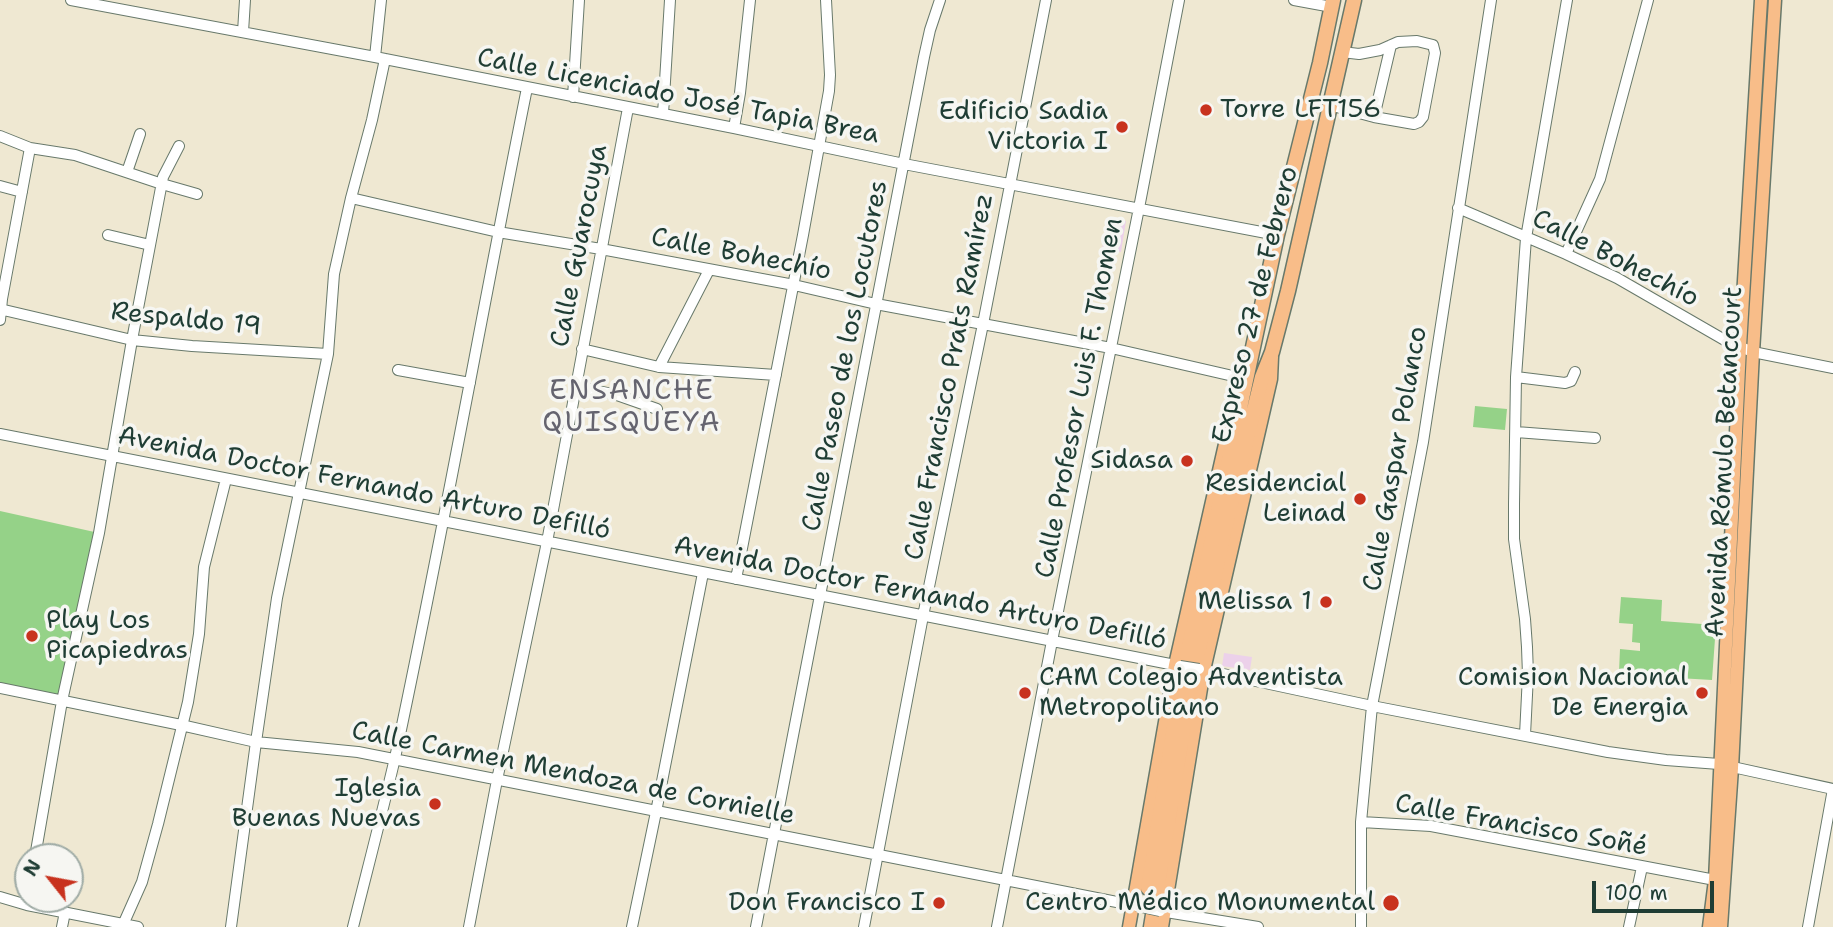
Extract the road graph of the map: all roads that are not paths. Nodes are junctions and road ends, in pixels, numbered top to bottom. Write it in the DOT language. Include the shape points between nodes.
graph roads {
  1 [pos="71,0"];
  2 [pos="245,0"];
  3 [pos="381,0"];
  4 [pos="579,0"];
  5 [pos="670,0"];
  6 [pos="750,0"];
  7 [pos="826,0"];
  8 [pos="940,0"];
  9 [pos="1046,0"];
  10 [pos="1179,0"];
  11 [pos="1294,0"];
  12 [pos="1354,0"];
  13 [pos="1491,0"];
  14 [pos="1567,0"];
  15 [pos="1648,0"];
  16 [pos="1761,0"];
  17 [pos="1775,0"];
  18 [pos="1333,4"];
  19 [pos="243,32"];
  20 [pos="1391,45"];
  21 [pos="1342,52"];
  22 [pos="380,58"];
  23 [pos="527,88"];
  24 [pos="573,97"];
  25 [pos="1329,105"];
  26 [pos="628,108"];
  27 [pos="663,114"];
  28 [pos="1374,117"];
  29 [pos="734,128"];
  30 [pos="140,134"];
  31 [pos="0,136"];
  32 [pos="819,145"];
  33 [pos="179,146"];
  34 [pos="30,148"];
  35 [pos="904,164"];
  36 [pos="127,172"];
  37 [pos="1010,183"];
  38 [pos="162,184"];
  39 [pos="0,186"];
  40 [pos="22,192"];
  41 [pos="197,194"];
  42 [pos="351,198"];
  43 [pos="1139,208"];
  44 [pos="1458,208"];
  45 [pos="498,232"];
  46 [pos="108,235"];
  47 [pos="1277,235"];
  48 [pos="1526,238"];
  49 [pos="150,245"];
  50 [pos="601,249"];
  51 [pos="1566,254"];
  52 [pos="709,270"];
  53 [pos="794,285"];
  54 [pos="876,304"];
  55 [pos="0,309"];
  56 [pos="0,320"];
  57 [pos="983,324"];
  58 [pos="132,340"];
  59 [pos="1740,347"];
  60 [pos="1111,348"];
  61 [pos="582,349"];
  62 [pos="1272,352"];
  63 [pos="1753,352"];
  64 [pos="328,354"];
  65 [pos="659,367"];
  66 [pos="1833,368"];
  67 [pos="398,370"];
  68 [pos="1575,372"];
  69 [pos="776,375"];
  70 [pos="1516,377"];
  71 [pos="1245,382"];
  72 [pos="470,383"];
  73 [pos="575,386"];
  74 [pos="657,408"];
  75 [pos="1516,432"];
  76 [pos="0,434"];
  77 [pos="1595,438"];
  78 [pos="112,456"];
  79 [pos="226,479"];
  80 [pos="300,493"];
  81 [pos="443,521"];
  82 [pos="547,542"];
  83 [pos="703,573"];
  84 [pos="736,579"];
  85 [pos="821,596"];
  86 [pos="923,616"];
  87 [pos="1200,619"];
  88 [pos="1052,641"];
  89 [pos="1178,665"];
  90 [pos="1202,670"];
  91 [pos="0,688"];
  92 [pos="62,701"];
  93 [pos="1372,706"];
  94 [pos="181,724"];
  95 [pos="1525,735"];
  96 [pos="256,742"];
  97 [pos="394,759"];
  98 [pos="1726,766"];
  99 [pos="497,780"];
  100 [pos="1833,789"];
  101 [pos="656,812"];
  102 [pos="1361,822"];
  103 [pos="774,835"];
  104 [pos="37,843"];
  105 [pos="879,857"];
  106 [pos="1642,867"];
  107 [pos="1715,880"];
  108 [pos="1006,881"];
  109 [pos="1135,906"];
  110 [pos="1162,911"];
  111 [pos="69,913"];
  112 [pos="122,925"];
  113 [pos="138,927"];
  114 [pos="231,927"];
  115 [pos="353,927"];
  116 [pos="469,927"];
  117 [pos="632,927"];
  118 [pos="756,927"];
  119 [pos="864,927"];
  120 [pos="997,927"];
  121 [pos="1129,927"];
  122 [pos="1142,927"];
  123 [pos="1151,927"];
  124 [pos="1162,927"];
  125 [pos="1258,927"];
  126 [pos="1361,927"];
  127 [pos="1629,927"];
  128 [pos="1709,927"];
  129 [pos="1721,927"];
  130 [pos="1808,927"];
  1 -- 19 [label="street, Calle Licenciado José Tapia Brea"];
  2 -- 19 [label="street"];
  3 -- 22 [label="street"];
  4 -- 24 [label="street"];
  5 -- 27 [label="street"];
  6 -- 29 [label="street"];
  7 -- 32 [label="street" via="830,83"];
  8 -- 35 [label="street, Calle Paseo de los Locutores"];
  9 -- 37 [label="street, Calle Francisco Prats Ramírez"];
  10 -- 43 [label="street, Calle Profesor Luis F. Thomen"];
  11 -- 18 [label="street"];
  12 -- 21 [label="highway, Expreso 27 de Febrero"];
  13 -- 44 [label="street, Calle Gaspar Polanco"];
  14 -- 48 [label="street"];
  15 -- 51 [label="street" via="1600,179"];
  16 -- 59 [label="main road, Avenida Rómulo Betancourt"];
  17 -- 63 [label="main road, Avenida Rómulo Betancourt"];
  18 -- 47 [label="highway, Expreso 27 de Febrero"];
  19 -- 22 [label="street, Calle Licenciado José Tapia Brea"];
  20 -- 21 [label="street" via="1359,54"];
  20 -- 28 [label="street"];
  20 -- 28 [label="street" via="1417,41 1433,45 1423,117 1414,124"];
  21 -- 25 [label="highway, Expreso 27 de Febrero"];
  22 -- 23 [label="street, Calle Licenciado José Tapia Brea"];
  22 -- 42 [label="street" via="366,148"];
  23 -- 24 [label="street, Calle Licenciado José Tapia Brea"];
  23 -- 45 [label="street"];
  24 -- 26 [label="street, Calle Licenciado José Tapia Brea"];
  25 -- 28 [label="street"];
  25 -- 62 [label="highway, Expreso 27 de Febrero"];
  26 -- 27 [label="street, Calle Licenciado José Tapia Brea"];
  26 -- 50 [label="street, Calle Guarocuya"];
  27 -- 29 [label="street, Calle Licenciado José Tapia Brea"];
  29 -- 32 [label="street, Calle Licenciado José Tapia Brea"];
  30 -- 36 [label="street"];
  31 -- 34 [label="street"];
  32 -- 35 [label="street, Calle Licenciado José Tapia Brea"];
  32 -- 53 [label="street"];
  33 -- 38 [label="street"];
  34 -- 36 [label="street" via="75,155"];
  34 -- 40 [label="street"];
  35 -- 37 [label="street, Calle Licenciado José Tapia Brea"];
  35 -- 54 [label="street, Calle Paseo de los Locutores"];
  36 -- 38 [label="street"];
  37 -- 43 [label="street, Calle Licenciado José Tapia Brea"];
  37 -- 57 [label="street, Calle Francisco Prats Ramírez"];
  38 -- 41 [label="street"];
  38 -- 49 [label="street"];
  39 -- 40 [label="street"];
  40 -- 55 [label="street"];
  42 -- 45 [label="street, Calle Bohechío"];
  42 -- 64 [label="street" via="334,274"];
  43 -- 47 [label="street, Calle Licenciado José Tapia Brea"];
  43 -- 60 [label="street, Calle Profesor Luis F. Thomen"];
  44 -- 48 [label="street, Calle Bohechío"];
  44 -- 93 [label="street, Calle Gaspar Polanco" via="1423,442"];
  45 -- 50 [label="street, Calle Bohechío"];
  45 -- 72 [label="street"];
  46 -- 49 [label="street"];
  47 -- 71 [label="highway, Expreso 27 de Febrero"];
  48 -- 51 [label="street, Calle Bohechío"];
  48 -- 70 [label="street"];
  49 -- 58 [label="street"];
  50 -- 52 [label="street, Calle Bohechío"];
  50 -- 61 [label="street, Calle Guarocuya"];
  51 -- 59 [label="street, Calle Bohechío"];
  52 -- 53 [label="street, Calle Bohechío"];
  52 -- 65 [label="street"];
  53 -- 54 [label="street, Calle Bohechío"];
  53 -- 69 [label="street"];
  54 -- 57 [label="street, Calle Bohechío"];
  54 -- 85 [label="street, Calle Paseo de los Locutores"];
  55 -- 56 [label="street"];
  55 -- 58 [label="street, Respaldo 19"];
  57 -- 60 [label="street, Calle Bohechío"];
  57 -- 86 [label="street, Calle Francisco Prats Ramírez"];
  58 -- 64 [label="street, Respaldo 19"];
  58 -- 78 [label="street"];
  59 -- 63 [label="street, Calle Bohechío"];
  59 -- 98 [label="main road, Avenida Rómulo Betancourt"];
  60 -- 71 [label="street, Calle Bohechío"];
  60 -- 88 [label="street, Calle Profesor Luis F. Thomen"];
  61 -- 65 [label="street"];
  61 -- 73 [label="street, Calle Guarocuya"];
  62 -- 87 [label="highway, Expreso 27 de Febrero"];
  62 -- 90 [label="main road" via="1271,379"];
  63 -- 66 [label="street, Calle Bohechío"];
  63 -- 98 [label="main road, Avenida Rómulo Betancourt"];
  64 -- 80 [label="street"];
  65 -- 69 [label="street"];
  67 -- 72 [label="street"];
  68 -- 70 [label="street" via="1565,383"];
  69 -- 84 [label="street"];
  70 -- 75 [label="street"];
  71 -- 87 [label="highway, Expreso 27 de Febrero"];
  71 -- 89 [label="main road" via="1236,397"];
  72 -- 81 [label="street"];
  73 -- 74 [label="street"];
  73 -- 82 [label="street, Calle Guarocuya"];
  75 -- 77 [label="street"];
  75 -- 95 [label="street" via="1514,539 1527,647"];
  76 -- 78 [label="street, Avenida Doctor Fernando Arturo Defilló"];
  78 -- 79 [label="street, Avenida Doctor Fernando Arturo Defilló"];
  78 -- 92 [label="street"];
  79 -- 80 [label="street, Avenida Doctor Fernando Arturo Defilló"];
  79 -- 94 [label="street" via="205,556 199,634"];
  80 -- 81 [label="street, Avenida Doctor Fernando Arturo Defilló"];
  80 -- 96 [label="street"];
  81 -- 82 [label="street, Avenida Doctor Fernando Arturo Defilló"];
  81 -- 97 [label="street"];
  82 -- 83 [label="street, Avenida Doctor Fernando Arturo Defilló"];
  82 -- 99 [label="street, Calle Guarocuya"];
  83 -- 84 [label="street, Avenida Doctor Fernando Arturo Defilló"];
  83 -- 101 [label="street"];
  84 -- 85 [label="street, Avenida Doctor Fernando Arturo Defilló"];
  85 -- 86 [label="street, Avenida Doctor Fernando Arturo Defilló"];
  85 -- 103 [label="street, Calle Paseo de los Locutores"];
  86 -- 88 [label="street, Avenida Doctor Fernando Arturo Defilló"];
  86 -- 105 [label="street, Calle Francisco Prats Ramírez"];
  87 -- 122 [label="highway" via="1177,704"];
  87 -- 123 [label="highway"];
  88 -- 89 [label="street, Avenida Doctor Fernando Arturo Defilló"];
  88 -- 108 [label="street, Calle Profesor Luis F. Thomen"];
  89 -- 90 [label="street, Avenida Doctor Fernando Arturo Defilló, bridge"];
  89 -- 109 [label="main road"];
  90 -- 93 [label="street, Avenida Doctor Fernando Arturo Defilló"];
  90 -- 110 [label="main road"];
  91 -- 92 [label="street, Calle Carmen Mendoza de Cornielle"];
  92 -- 94 [label="street, Calle Carmen Mendoza de Cornielle"];
  92 -- 104 [label="street"];
  93 -- 95 [label="street, Avenida Doctor Fernando Arturo Defilló"];
  93 -- 102 [label="street, Calle Gaspar Polanco"];
  94 -- 96 [label="street, Calle Carmen Mendoza de Cornielle"];
  94 -- 112 [label="street" via="142,882"];
  95 -- 98 [label="street, Avenida Doctor Fernando Arturo Defilló" via="1608,752"];
  96 -- 97 [label="street, Calle Carmen Mendoza de Cornielle"];
  96 -- 114 [label="street"];
  97 -- 99 [label="street, Calle Carmen Mendoza de Cornielle"];
  97 -- 115 [label="street"];
  98 -- 100 [label="street, Avenida Doctor Fernando Arturo Defilló"];
  98 -- 107 [label="main road, Avenida Rómulo Betancourt"];
  98 -- 129 [label="main road, Avenida Rómulo Betancourt"];
  99 -- 101 [label="street, Calle Carmen Mendoza de Cornielle"];
  99 -- 116 [label="street, Calle Guarocuya"];
  100 -- 130 [label="street"];
  101 -- 103 [label="street, Calle Carmen Mendoza de Cornielle"];
  101 -- 117 [label="street"];
  102 -- 106 [label="street, Calle Francisco Soñé" via="1431,826"];
  102 -- 126 [label="street, Calle Gaspar Polanco"];
  103 -- 105 [label="street, Calle Carmen Mendoza de Cornielle"];
  103 -- 118 [label="street, Calle Paseo de los Locutores"];
  105 -- 108 [label="street, Calle Carmen Mendoza de Cornielle"];
  105 -- 119 [label="street, Calle Francisco Prats Ramírez"];
  106 -- 107 [label="street, Calle Francisco Soñé"];
  106 -- 127 [label="street"];
  107 -- 128 [label="main road, Avenida Rómulo Betancourt"];
  108 -- 109 [label="street, Calle Carmen Mendoza de Cornielle"];
  108 -- 120 [label="street, Calle Profesor Luis F. Thomen"];
  109 -- 110 [label="street, Calle Carmen Mendoza de Cornielle, bridge"];
  109 -- 121 [label="main road"];
  110 -- 124 [label="main road"];
  110 -- 125 [label="street"];
  111 -- 112 [label="street"];
  112 -- 113 [label="street"];
}
